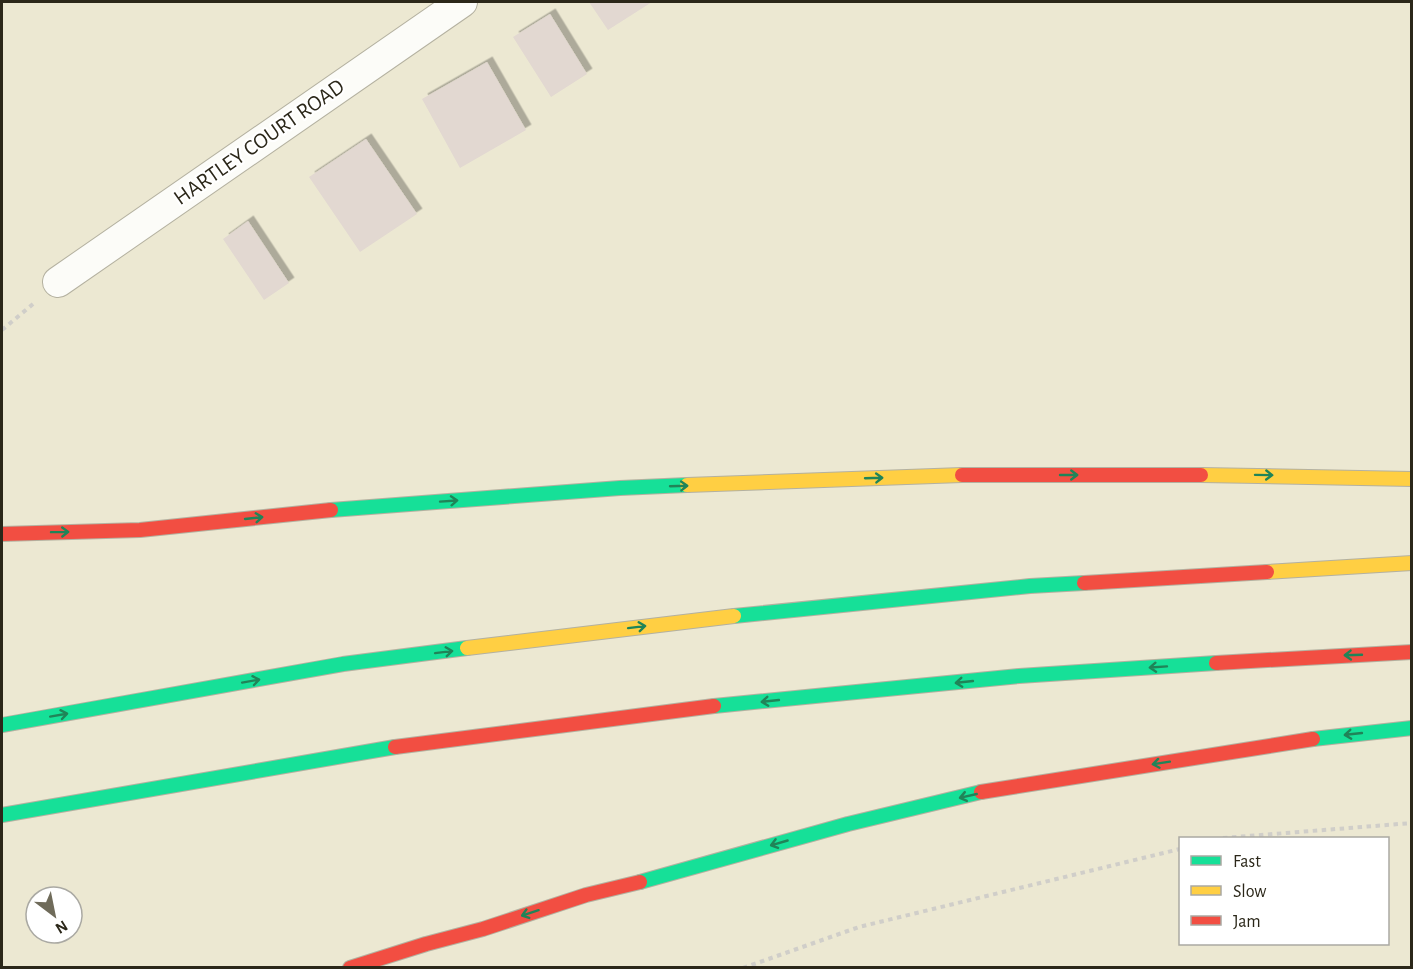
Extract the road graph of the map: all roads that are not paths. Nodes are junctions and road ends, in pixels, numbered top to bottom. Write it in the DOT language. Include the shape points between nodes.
graph roads {
  1 [pos="462,2"];
  2 [pos="58,282"];
  3 [pos="1412,479"];
  4 [pos="2,534"];
  5 [pos="1412,563"];
  6 [pos="1412,652"];
  7 [pos="2,725"];
  8 [pos="1412,728"];
  9 [pos="2,815"];
  10 [pos="350,968"];
  1 -- 2 [label="street, HARTLEY COURT ROAD"];
  4 -- 3 [label="highway, one-way" via="140,531 314,511 620,488 927,476"];
  7 -- 5 [label="highway, one-way" via="343,664 658,624 1030,586"];
  6 -- 9 [label="highway, one-way" via="1019,676 667,711 368,751"];
  8 -- 10 [label="highway, one-way" via="1333,736 990,790 586,895"];
}
